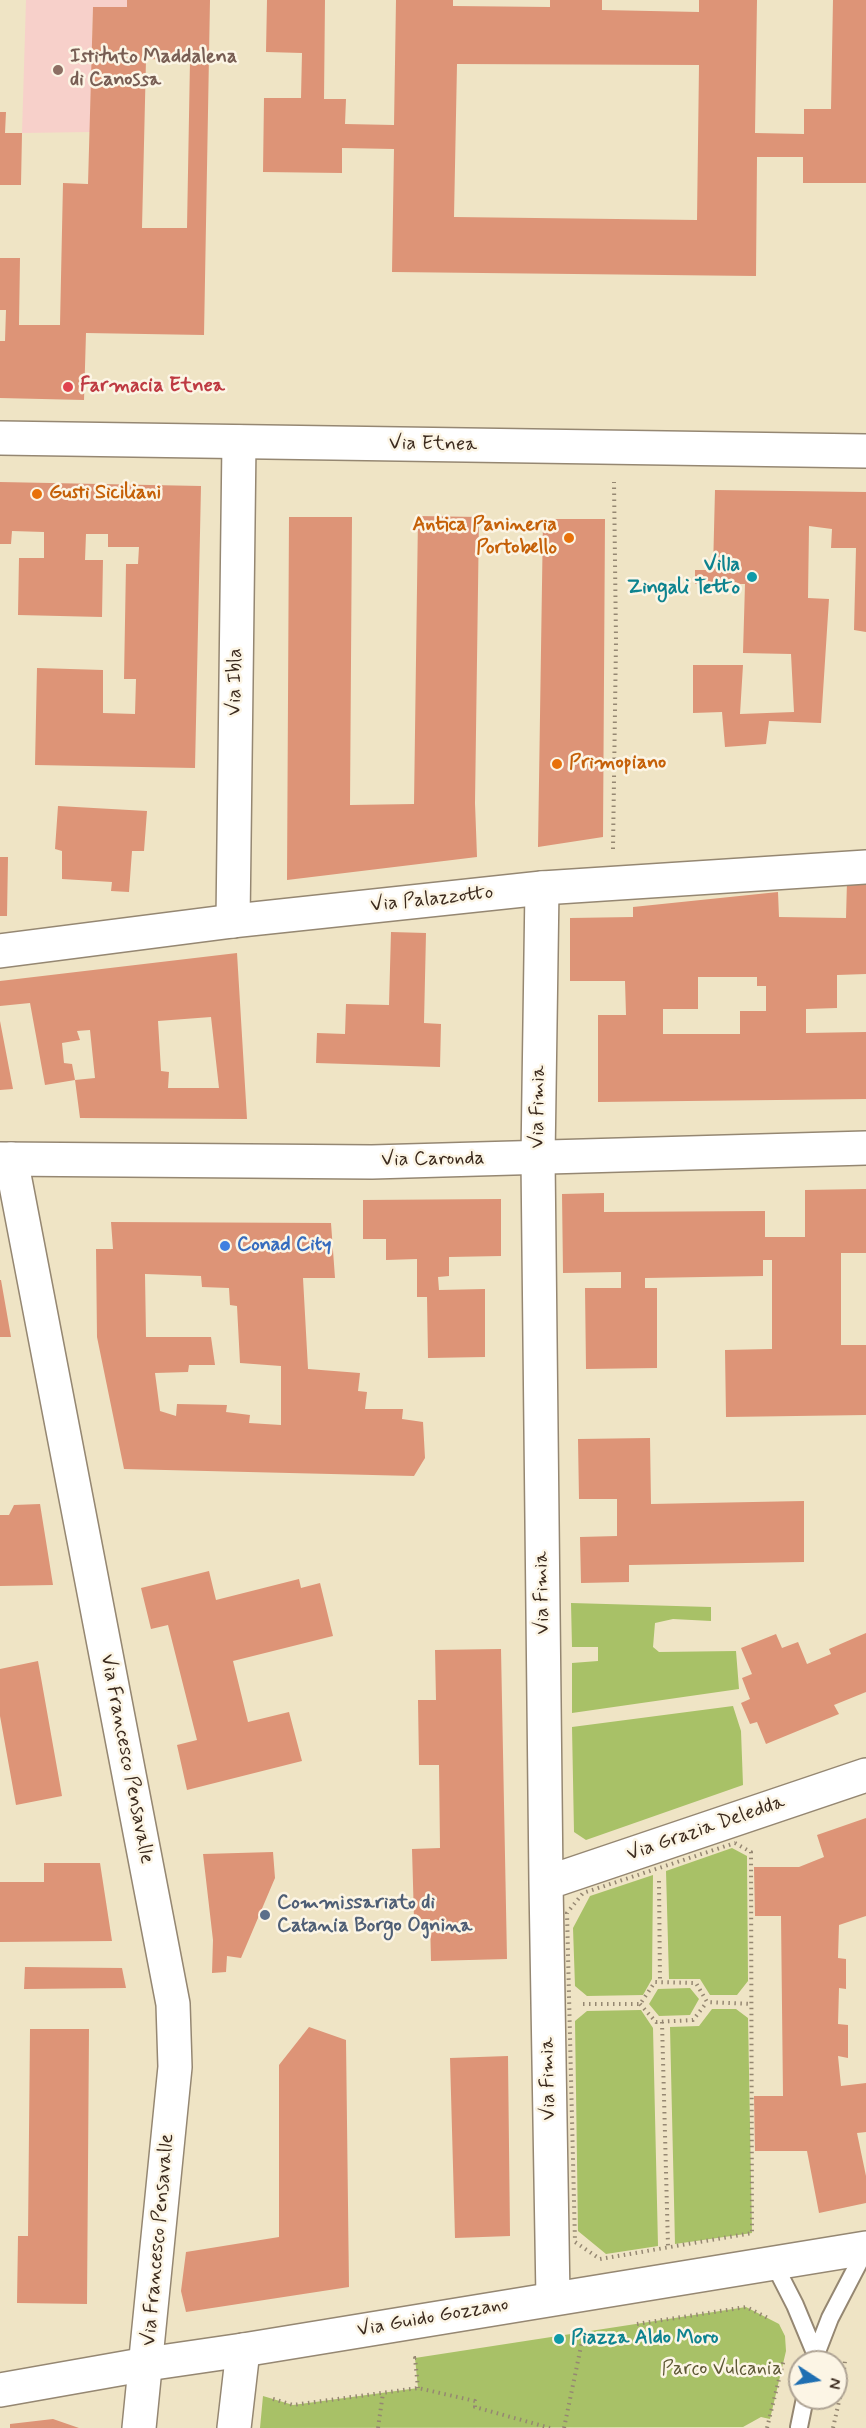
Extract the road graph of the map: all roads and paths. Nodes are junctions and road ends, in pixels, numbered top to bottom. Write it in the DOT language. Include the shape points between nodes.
graph roads {
  1 [pos="0,438"];
  2 [pos="239,442"];
  3 [pos="866,451"];
  4 [pos="614,481"];
  5 [pos="866,867"];
  6 [pos="610,884"];
  7 [pos="542,888"];
  8 [pos="233,921"];
  9 [pos="0,951"];
  10 [pos="866,1148"];
  11 [pos="538,1158"];
  12 [pos="6,1159"];
  13 [pos="866,1775"];
  14 [pos="659,1868"];
  15 [pos="546,1883"];
  16 [pos="660,1982"];
  17 [pos="707,2002"];
  18 [pos="569,2004"];
  19 [pos="640,2004"];
  20 [pos="751,2004"];
  21 [pos="662,2022"];
  22 [pos="866,2248"];
  23 [pos="668,2249"];
  24 [pos="774,2264"];
  25 [pos="553,2298"];
  26 [pos="772,2320"];
  27 [pos="629,2325"];
  28 [pos="595,2330"];
  29 [pos="584,2332"];
  30 [pos="572,2334"];
  31 [pos="243,2350"];
  32 [pos="811,2350"];
  33 [pos="817,2350"];
  34 [pos="786,2351"];
  35 [pos="426,2356"];
  36 [pos="147,2364"];
  37 [pos="418,2388"];
  38 [pos="0,2390"];
  39 [pos="383,2392"];
  40 [pos="263,2396"];
  41 [pos="803,2410"];
  42 [pos="837,2410"];
  43 [pos="799,2427"];
  44 [pos="140,2428"];
  45 [pos="234,2428"];
  46 [pos="378,2428"];
  47 [pos="550,2428"];
  48 [pos="564,2428"];
  49 [pos="767,2428"];
  50 [pos="833,2428"];
  1 -- 2 [label="street, Via Etnea"];
  2 -- 3 [label="street, Via Etnea"];
  2 -- 8 [label="street, Via Ibla"];
  4 -- 6 [label="path" via="616,641"];
  5 -- 6 [label="street, Via Palazzotto"];
  6 -- 7 [label="street, Via Palazzotto"];
  7 -- 8 [label="street, Via Palazzotto"];
  7 -- 11 [label="street, Via Fimia"];
  8 -- 9 [label="street, Via Palazzotto"];
  10 -- 11 [label="street, Via Caronda"];
  11 -- 12 [label="street, Via Caronda" via="372,1162"];
  11 -- 15 [label="street, Via Fimia"];
  12 -- 36 [label="street, Via Francesco Pensavalle" via="173,2004 175,2067"];
  13 -- 15 [label="street, Via Grazia Deledda"];
  14 -- 16 [label="path"];
  14 -- 18 [label="path" via="583,1893 567,1913"];
  14 -- 20 [label="path" via="735,1843 751,1852"];
  15 -- 25 [label="street, Via Fimia"];
  16 -- 17 [label="path" via="696,1983"];
  16 -- 19 [label="path" via="655,1982"];
  17 -- 20 [label="path"];
  17 -- 21 [label="path" via="693,2020"];
  18 -- 19 [label="path"];
  18 -- 23 [label="path" via="575,2242 600,2259"];
  19 -- 21 [label="path" via="656,2022"];
  20 -- 23 [label="path" via="752,2234"];
  21 -- 23 [label="path"];
  22 -- 24 [label="street, Via Guido Gozzano"];
  22 -- 33 [label="lane"];
  24 -- 25 [label="street, Via Guido Gozzano"];
  24 -- 32 [label="lane"];
  25 -- 31 [label="street, Via Guido Gozzano"];
  26 -- 27 [label="path" via="746,2307"];
  28 -- 29 [label="path"];
  29 -- 30 [label="path"];
  29 -- 48 [label="path"];
  31 -- 36 [label="street, Via Guido Gozzano"];
  31 -- 45 [label="street"];
  34 -- 49 [label="path"];
  35 -- 37 [label="path" via="415,2358"];
  36 -- 38 [label="street, Via Guido Gozzano"];
  36 -- 44 [label="street, Via Francesco Pensavalle"];
  37 -- 39 [label="path"];
  37 -- 47 [label="path" via="475,2401 475,2407"];
  39 -- 40 [label="path" via="293,2405"];
  39 -- 46 [label="path"];
  41 -- 43 [label="lane"];
  42 -- 50 [label="path"];
}
